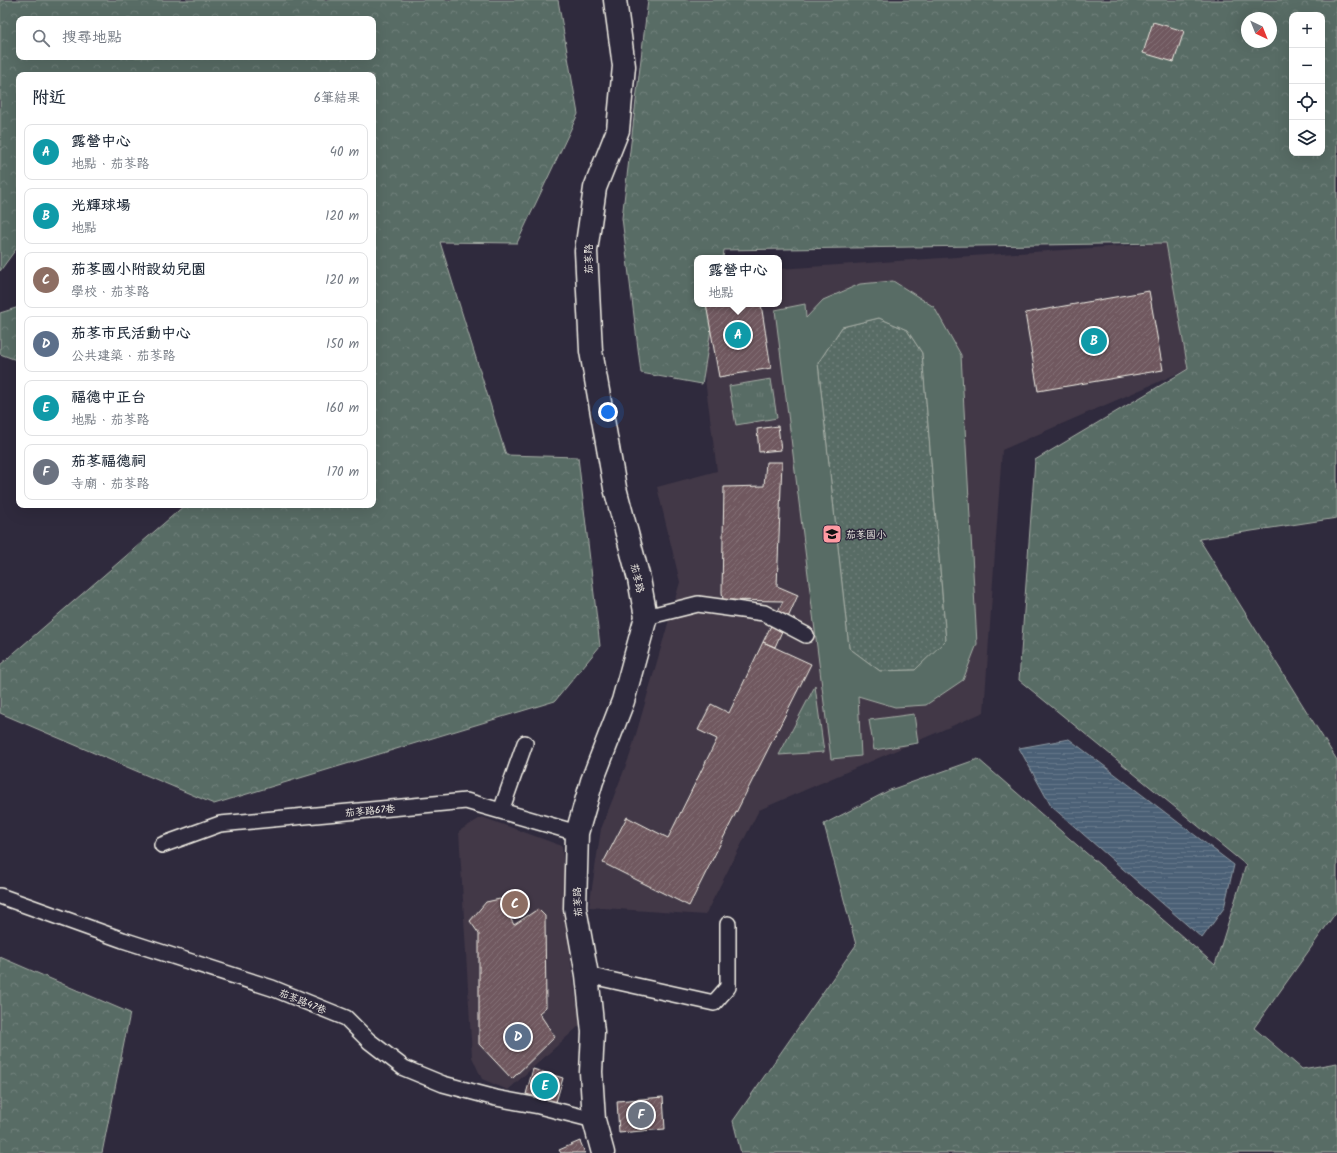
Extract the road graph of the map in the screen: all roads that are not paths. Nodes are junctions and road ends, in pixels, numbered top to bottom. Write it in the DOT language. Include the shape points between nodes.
graph roads {
  1 [pos="615,0"];
  2 [pos="646,617"];
  3 [pos="806,635"];
  4 [pos="525,744"];
  5 [pos="501,811"];
  6 [pos="577,833"];
  7 [pos="162,845"];
  8 [pos="0,896"];
  9 [pos="728,924"];
  10 [pos="587,975"];
  11 [pos="594,1120"];
  12 [pos="603,1153"];
  1 -- 2 [label="street, 茄苳路" via="624,66 618,130 595,188 586,251 591,351 615,488"];
  2 -- 3 [label="lane" via="698,604 764,613"];
  2 -- 6 [label="street, 茄苳路" via="623,701 592,781"];
  4 -- 5 [label="lane"];
  5 -- 6 [label="lane, 茄苳路67巷"];
  5 -- 7 [label="lane, 茄苳路67巷" via="466,801 220,824"];
  6 -- 10 [label="street, 茄苳路" via="575,908"];
  8 -- 11 [label="lane, 茄苳路47巷" via="123,940 272,988 346,1018 369,1041 404,1068 443,1084"];
  9 -- 10 [label="lane" via="728,987 714,1003"];
  10 -- 11 [label="street, 茄苳路" via="593,1032 591,1072"];
  11 -- 12 [label="street, 茄苳路"];
}
